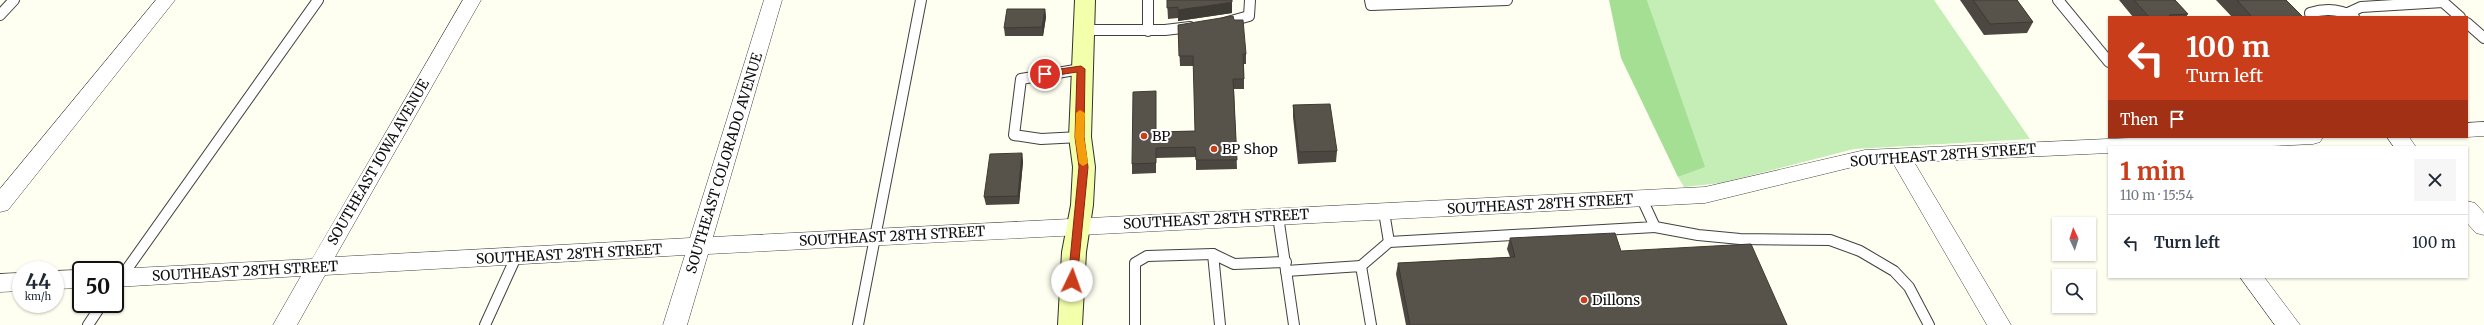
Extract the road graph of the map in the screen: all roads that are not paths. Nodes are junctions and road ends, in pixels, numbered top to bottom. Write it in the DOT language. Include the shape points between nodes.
graph roads {
  1 [pos="14,0"];
  2 [pos="166,0"];
  3 [pos="318,0"];
  4 [pos="472,0"];
  5 [pos="773,0"];
  6 [pos="921,0"];
  7 [pos="1085,0"];
  8 [pos="1148,0"];
  9 [pos="1250,0"];
  10 [pos="1370,0"];
  11 [pos="1507,0"];
  12 [pos="2058,0"];
  13 [pos="2442,1"];
  14 [pos="0,15"];
  15 [pos="2351,15"];
  16 [pos="2311,16"];
  17 [pos="2459,16"];
  18 [pos="2468,24"];
  19 [pos="1215,25"];
  20 [pos="1201,26"];
  21 [pos="1083,30"];
  22 [pos="1148,31"];
  23 [pos="2484,38"];
  24 [pos="2108,61"];
  25 [pos="1081,69"];
  26 [pos="2484,129"];
  27 [pos="2468,130"];
  28 [pos="1080,137"];
  29 [pos="2286,138"];
  30 [pos="2397,138"];
  31 [pos="2148,143"];
  32 [pos="2405,146"];
  33 [pos="1900,157"];
  34 [pos="1642,200"];
  35 [pos="0,204"];
  36 [pos="2468,211"];
  37 [pos="1384,212"];
  38 [pos="1278,216"];
  39 [pos="1078,226"];
  40 [pos="2484,227"];
  41 [pos="1654,228"];
  42 [pos="874,238"];
  43 [pos="1389,242"];
  44 [pos="699,248"];
  45 [pos="1213,254"];
  46 [pos="516,257"];
  47 [pos="1286,266"];
  48 [pos="1362,266"];
  49 [pos="318,268"];
  50 [pos="124,270"];
  51 [pos="2252,278"];
  52 [pos="124,280"];
  53 [pos="12,282"];
  54 [pos="0,283"];
  55 [pos="96,313"];
  56 [pos="88,325"];
  57 [pos="285,325"];
  58 [pos="484,325"];
  59 [pos="676,325"];
  60 [pos="858,325"];
  61 [pos="1070,325"];
  62 [pos="1135,325"];
  63 [pos="1220,325"];
  64 [pos="1294,325"];
  65 [pos="1371,325"];
  66 [pos="1929,325"];
  67 [pos="1999,325"];
  68 [pos="2288,325"];
  1 -- 14 [label="lane"];
  2 -- 35 [label="street"];
  3 -- 50 [label="lane"];
  4 -- 49 [label="street, SOUTHEAST IOWA AVENUE"];
  5 -- 44 [label="street, SOUTHEAST COLORADO AVENUE"];
  6 -- 42 [label="lane"];
  7 -- 21 [label="main road"];
  8 -- 22 [label="lane"];
  9 -- 19 [label="lane" via="1249,16"];
  10 -- 11 [label="lane" via="1371,6"];
  12 -- 24 [label="lane"];
  13 -- 15 [label="lane" via="2361,7"];
  13 -- 17 [label="lane"];
  15 -- 16 [label="lane" via="2325,8 2310,13"];
  18 -- 23 [label="lane"];
  20 -- 22 [label="lane"];
  21 -- 22 [label="lane"];
  21 -- 25 [label="main road"];
  25 -- 28 [label="main road"];
  25 -- 28 [label="lane" via="1021,79 1014,135 1041,139"];
  26 -- 27 [label="street"];
  28 -- 39 [label="main road" via="1084,167"];
  29 -- 31 [label="street, SOUTHEAST 28TH STREET"];
  30 -- 32 [label="street"];
  31 -- 33 [label="street, SOUTHEAST 28TH STREET"];
  33 -- 34 [label="street, SOUTHEAST 28TH STREET" via="1853,159 1726,192"];
  33 -- 67 [label="street"];
  34 -- 37 [label="street, SOUTHEAST 28TH STREET"];
  34 -- 41 [label="lane"];
  36 -- 40 [label="street"];
  37 -- 38 [label="street, SOUTHEAST 28TH STREET"];
  37 -- 43 [label="lane"];
  38 -- 39 [label="street, SOUTHEAST 28TH STREET"];
  38 -- 47 [label="lane"];
  39 -- 42 [label="street, SOUTHEAST 28TH STREET"];
  39 -- 61 [label="main road"];
  41 -- 43 [label="lane"];
  41 -- 66 [label="lane" via="1740,239 1830,240 1860,251 1894,271 1909,287"];
  42 -- 44 [label="street, SOUTHEAST 28TH STREET"];
  42 -- 60 [label="lane"];
  43 -- 48 [label="lane"];
  44 -- 46 [label="street, SOUTHEAST 28TH STREET"];
  44 -- 59 [label="street, SOUTHEAST COLORADO AVENUE"];
  45 -- 47 [label="lane" via="1234,264"];
  45 -- 62 [label="lane" via="1147,256 1135,263"];
  45 -- 63 [label="lane"];
  46 -- 49 [label="street, SOUTHEAST 28TH STREET"];
  46 -- 58 [label="lane"];
  47 -- 48 [label="lane"];
  47 -- 64 [label="lane"];
  48 -- 65 [label="lane"];
  49 -- 52 [label="street, SOUTHEAST 28TH STREET"];
  49 -- 57 [label="street, SOUTHEAST IOWA AVENUE"];
  51 -- 68 [label="street"];
  53 -- 54 [label="street"];
  55 -- 56 [label="lane"];
}
